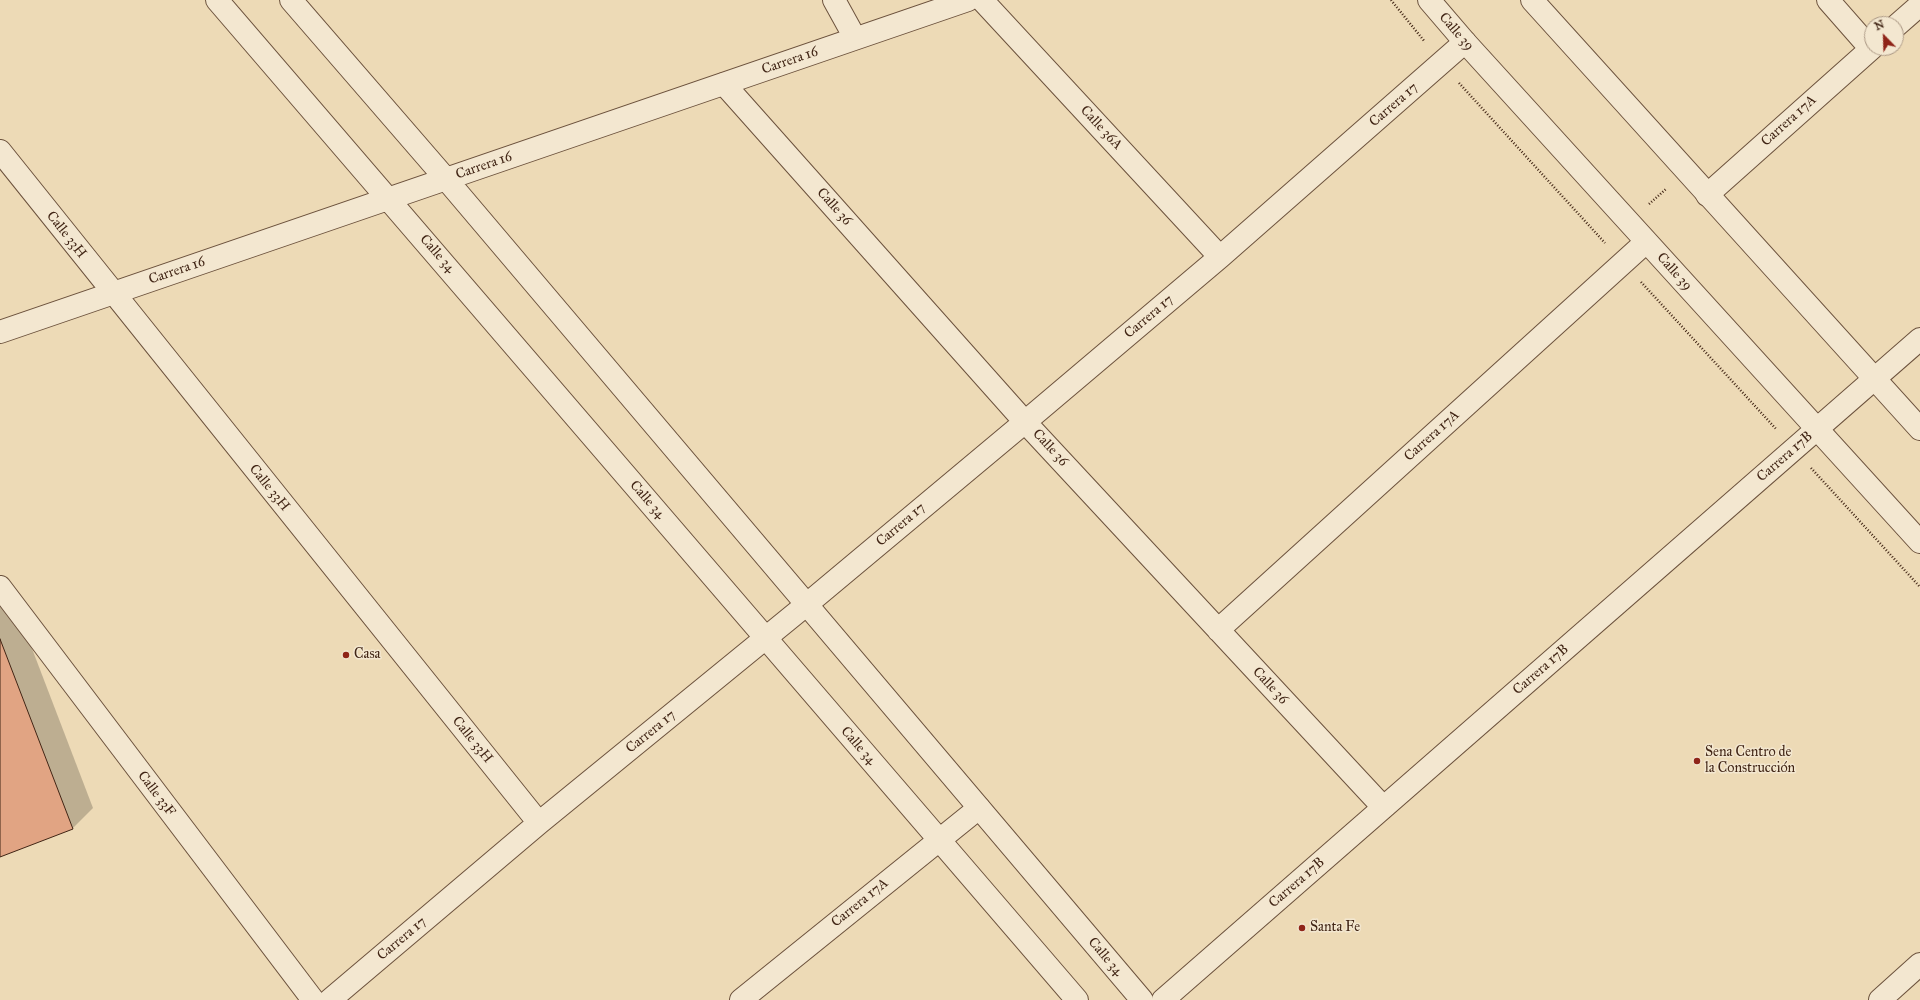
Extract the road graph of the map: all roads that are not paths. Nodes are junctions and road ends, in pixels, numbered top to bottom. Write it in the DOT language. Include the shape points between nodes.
graph roads {
  1 [pos="217,0"];
  2 [pos="291,0"];
  3 [pos="834,0"];
  4 [pos="968,0"];
  5 [pos="982,0"];
  6 [pos="1429,0"];
  7 [pos="1532,0"];
  8 [pos="1828,0"];
  9 [pos="1920,5"];
  10 [pos="1904,19"];
  11 [pos="855,38"];
  12 [pos="1864,40"];
  13 [pos="1465,42"];
  14 [pos="1864,54"];
  15 [pos="724,84"];
  16 [pos="0,151"];
  17 [pos="446,179"];
  18 [pos="1707,194"];
  19 [pos="390,198"];
  20 [pos="1646,242"];
  21 [pos="1220,257"];
  22 [pos="113,294"];
  23 [pos="0,332"];
  24 [pos="1920,339"];
  25 [pos="1875,379"];
  26 [pos="1026,422"];
  27 [pos="1817,429"];
  28 [pos="1920,429"];
  29 [pos="1920,542"];
  30 [pos="0,588"];
  31 [pos="806,605"];
  32 [pos="1218,630"];
  33 [pos="766,638"];
  34 [pos="1383,807"];
  35 [pos="979,808"];
  36 [pos="539,823"];
  37 [pos="939,839"];
  38 [pos="1920,964"];
  39 [pos="313,1000"];
  40 [pos="330,1000"];
  41 [pos="741,1000"];
  42 [pos="1077,1000"];
  43 [pos="1142,1000"];
  44 [pos="1163,1000"];
  45 [pos="1880,1000"];
  1 -- 19 [label="street, Calle 34"];
  2 -- 17 [label="street, Calle 34"];
  3 -- 11 [label="street"];
  4 -- 11 [label="street, Carrera 16"];
  5 -- 21 [label="street, Calle 36A"];
  6 -- 13 [label="street, Calle 39"];
  7 -- 18 [label="street"];
  8 -- 12 [label="street"];
  9 -- 10 [label="street"];
  11 -- 15 [label="street, Carrera 16"];
  13 -- 20 [label="street, Calle 39"];
  13 -- 21 [label="street, Carrera 17"];
  14 -- 18 [label="street, Carrera 17A"];
  15 -- 17 [label="street, Carrera 16"];
  15 -- 26 [label="street, Calle 36"];
  16 -- 22 [label="street, Calle 33H"];
  17 -- 19 [label="street, Carrera 16"];
  17 -- 31 [label="street, Calle 34"];
  18 -- 25 [label="street"];
  19 -- 22 [label="street, Carrera 16"];
  19 -- 33 [label="street, Calle 34"];
  20 -- 27 [label="street, Calle 39"];
  20 -- 32 [label="street, Carrera 17A"];
  21 -- 26 [label="street, Carrera 17"];
  22 -- 23 [label="street, Carrera 16"];
  22 -- 36 [label="street, Calle 33H"];
  24 -- 25 [label="street, Carrera 17B"];
  25 -- 27 [label="street, Carrera 17B"];
  25 -- 28 [label="street"];
  26 -- 31 [label="street, Carrera 17"];
  26 -- 32 [label="street, Calle 36"];
  27 -- 29 [label="street, Calle 39"];
  27 -- 34 [label="street, Carrera 17B"];
  30 -- 39 [label="street, Calle 33F"];
  31 -- 33 [label="street, Carrera 17"];
  31 -- 35 [label="street, Calle 34"];
  32 -- 34 [label="street, Calle 36"];
  33 -- 36 [label="street, Carrera 17"];
  33 -- 37 [label="street, Calle 34"];
  34 -- 44 [label="street, Carrera 17B"];
  35 -- 37 [label="street, Carrera 17A"];
  35 -- 43 [label="street, Calle 34"];
  36 -- 40 [label="street, Carrera 17"];
  37 -- 41 [label="street, Carrera 17A"];
  37 -- 42 [label="street, Calle 34"];
  38 -- 45 [label="street"];
}
